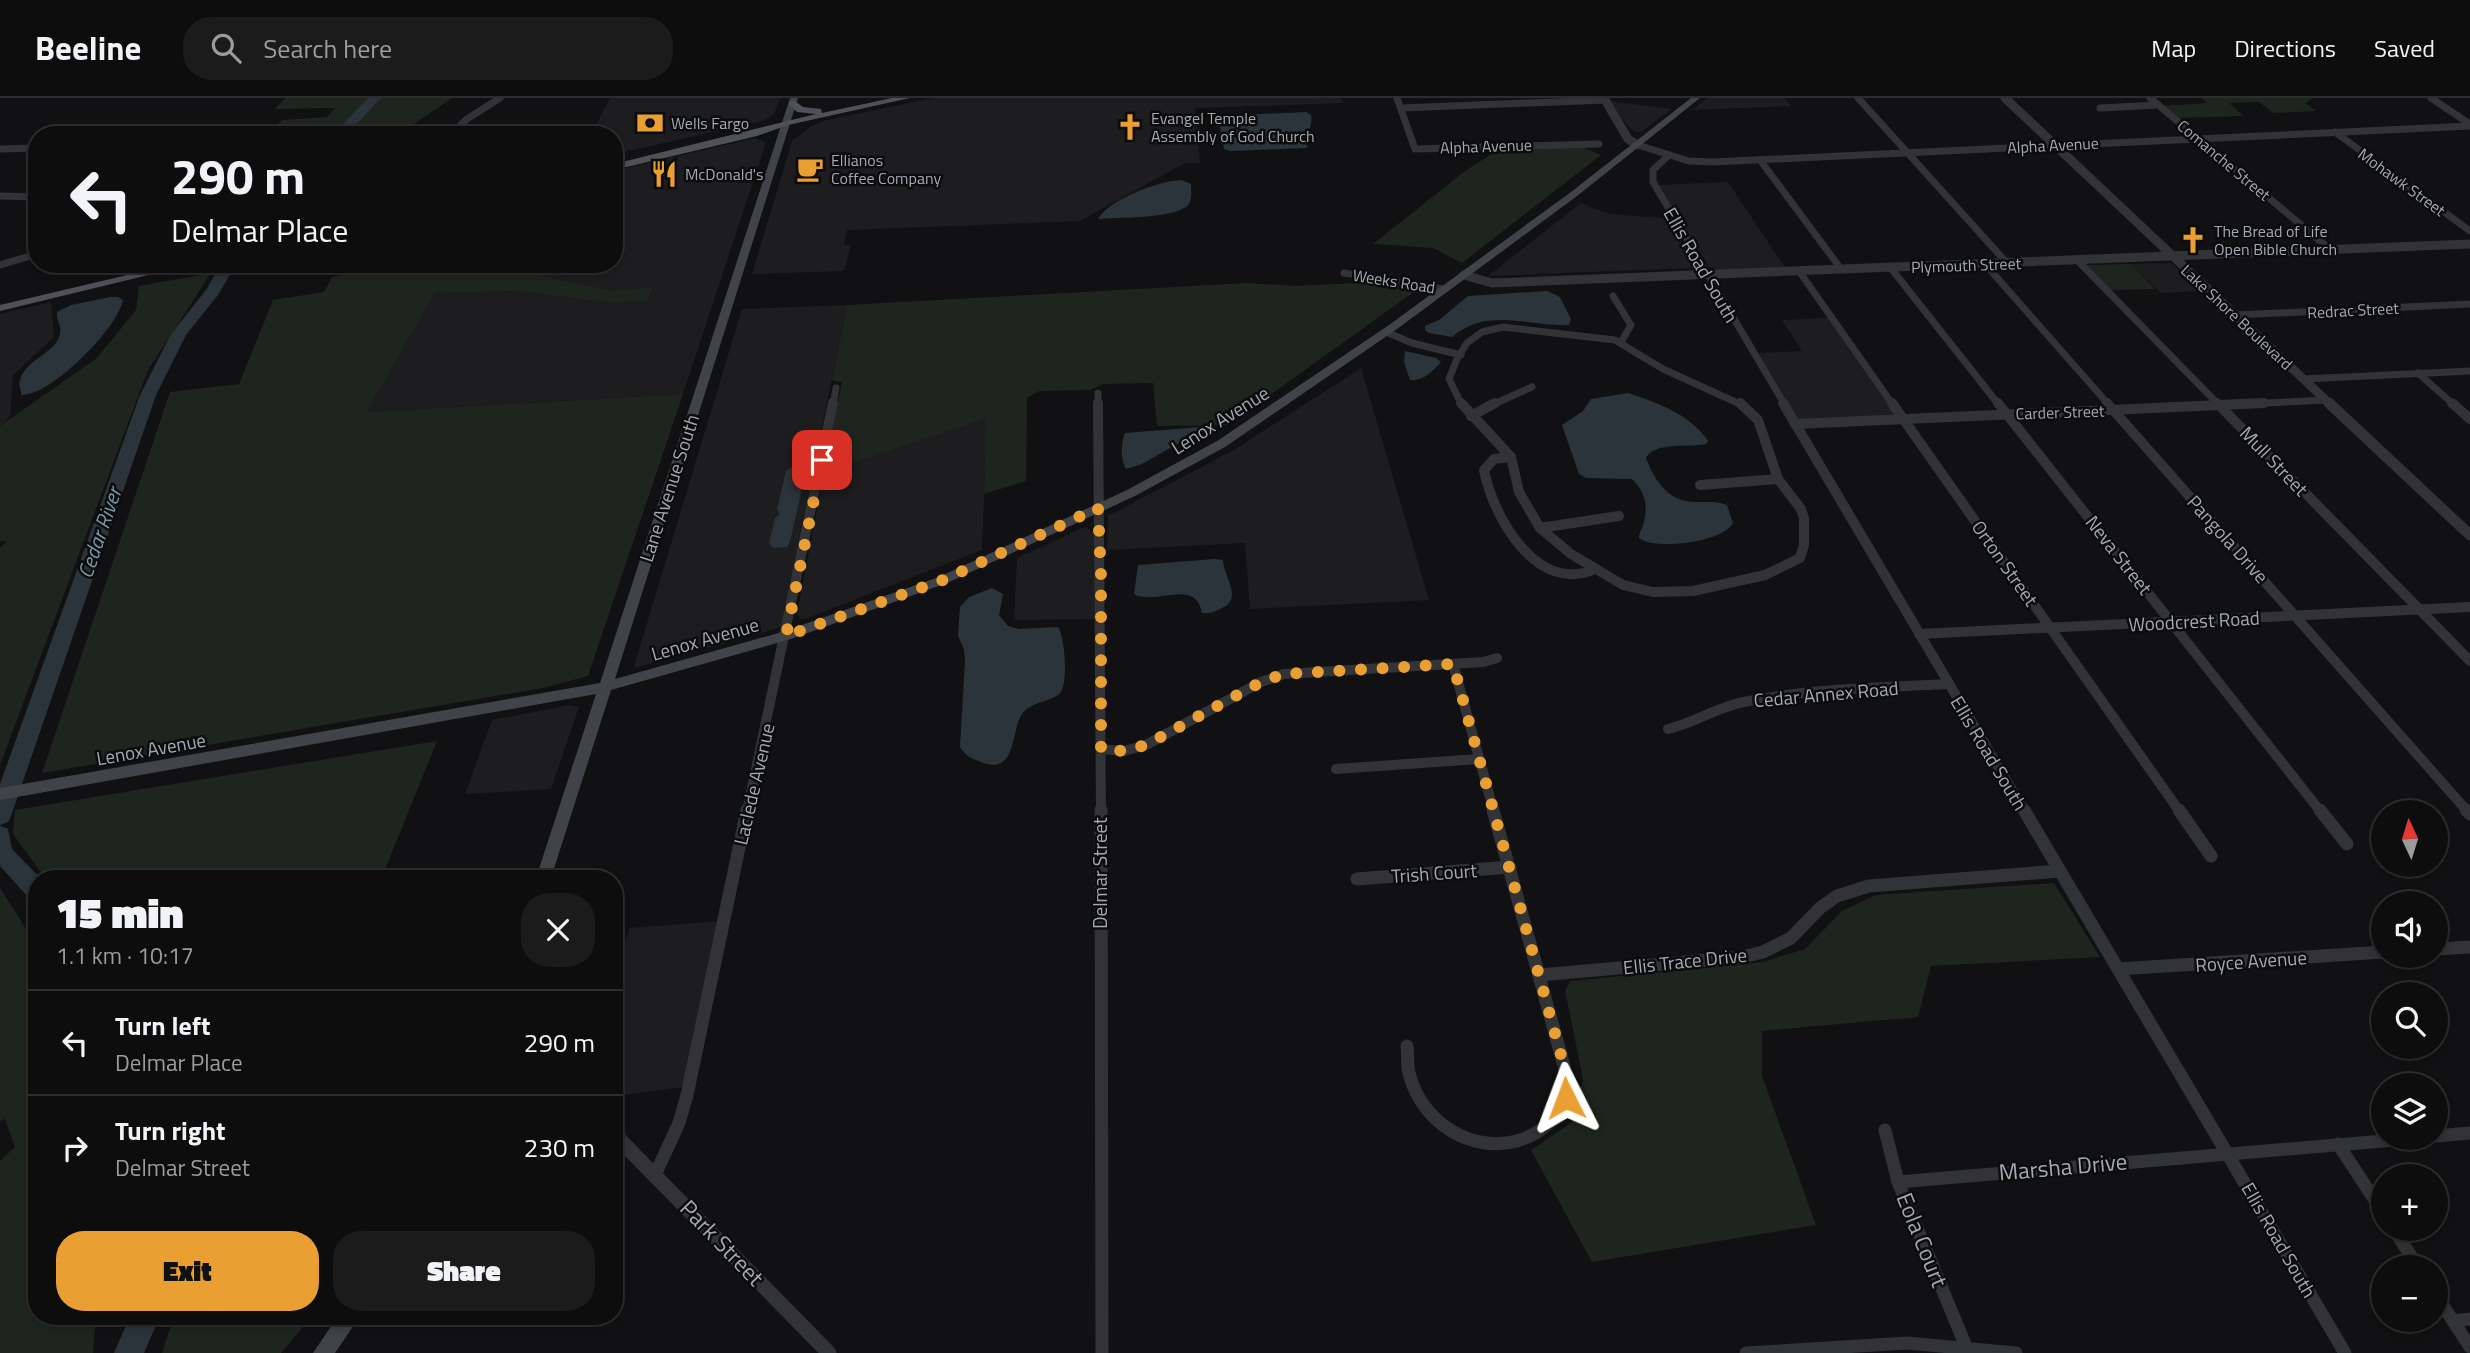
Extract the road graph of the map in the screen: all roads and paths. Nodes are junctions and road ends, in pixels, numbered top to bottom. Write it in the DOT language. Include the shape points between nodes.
graph roads {
  1 [pos="500,98"];
  2 [pos="905,98"];
  3 [pos="1397,98"];
  4 [pos="1696,98"];
  5 [pos="1857,98"];
  6 [pos="2005,98"];
  7 [pos="2150,98"];
  8 [pos="2431,98"];
  9 [pos="1605,99"];
  10 [pos="793,100"];
  11 [pos="2158,105"];
  12 [pos="1401,108"];
  13 [pos="2100,108"];
  14 [pos="848,110"];
  15 [pos="786,123"];
  16 [pos="2470,125"];
  17 [pos="460,126"];
  18 [pos="2335,132"];
  19 [pos="2198,138"];
  20 [pos="1599,145"];
  21 [pos="1638,145"];
  22 [pos="2054,145"];
  23 [pos="28,148"];
  24 [pos="0,149"];
  25 [pos="1908,153"];
  26 [pos="1669,155"];
  27 [pos="623,157"];
  28 [pos="1760,160"];
  29 [pos="623,165"];
  30 [pos="4,196"];
  31 [pos="28,197"];
  32 [pos="0,203"];
  33 [pos="2470,231"];
  34 [pos="2470,244"];
  35 [pos="2331,250"];
  36 [pos="28,257"];
  37 [pos="2174,257"];
  38 [pos="2078,261"];
  39 [pos="2007,263"];
  40 [pos="1985,264"];
  41 [pos="0,265"];
  42 [pos="1890,267"];
  43 [pos="1841,269"];
  44 [pos="1799,271"];
  45 [pos="117,273"];
  46 [pos="150,273"];
  47 [pos="1344,273"];
  48 [pos="1464,275"];
  49 [pos="1707,275"];
  50 [pos="1444,289"];
  51 [pos="1614,296"];
  52 [pos="0,300"];
  53 [pos="2470,304"];
  54 [pos="0,308"];
  55 [pos="2236,315"];
  56 [pos="1389,329"];
  57 [pos="1621,342"];
  58 [pos="1462,352"];
  59 [pos="2470,371"];
  60 [pos="2418,373"];
  61 [pos="2304,379"];
  62 [pos="1532,387"];
  63 [pos="836,388"];
  64 [pos="1098,393"];
  65 [pos="2326,400"];
  66 [pos="2219,405"];
  67 [pos="2113,410"];
  68 [pos="2007,414"];
  69 [pos="1471,416"];
  70 [pos="1903,419"];
  71 [pos="2470,419"];
  72 [pos="1795,424"];
  73 [pos="1511,457"];
  74 [pos="1778,479"];
  75 [pos="1700,485"];
  76 [pos="1098,508"];
  77 [pos="1619,516"];
  78 [pos="1540,528"];
  79 [pos="2470,535"];
  80 [pos="1595,569"];
  81 [pos="2470,607"];
  82 [pos="2419,609"];
  83 [pos="2296,616"];
  84 [pos="2172,622"];
  85 [pos="2051,628"];
  86 [pos="1919,635"];
  87 [pos="786,636"];
  88 [pos="1497,658"];
  89 [pos="2470,661"];
  90 [pos="1453,664"];
  91 [pos="1947,684"];
  92 [pos="606,687"];
  93 [pos="1668,729"];
  94 [pos="1101,749"];
  95 [pos="1479,759"];
  96 [pos="1336,769"];
  97 [pos="0,794"];
  98 [pos="2470,814"];
  99 [pos="2347,844"];
  100 [pos="2211,856"];
  101 [pos="1510,867"];
  102 [pos="547,870"];
  103 [pos="2059,871"];
  104 [pos="1357,879"];
  105 [pos="2470,947"];
  106 [pos="2448,948"];
  107 [pos="2371,954"];
  108 [pos="2118,969"];
  109 [pos="1540,975"];
  110 [pos="1407,1046"];
  111 [pos="1885,1130"];
  112 [pos="2470,1133"];
  113 [pos="2448,1135"];
  114 [pos="2371,1142"];
  115 [pos="623,1143"];
  116 [pos="2338,1144"];
  117 [pos="2228,1153"];
  118 [pos="655,1175"];
  119 [pos="1898,1182"];
  120 [pos="2371,1194"];
  121 [pos="2448,1313"];
  122 [pos="2470,1319"];
  123 [pos="2453,1321"];
  124 [pos="343,1325"];
  125 [pos="2470,1348"];
  126 [pos="1967,1349"];
  127 [pos="323,1353"];
  128 [pos="829,1353"];
  129 [pos="1102,1353"];
  130 [pos="1746,1353"];
  131 [pos="1755,1353"];
  132 [pos="2016,1353"];
  133 [pos="2345,1353"];
  1 -- 17 [label="street"];
  2 -- 14 [label="main road"];
  3 -- 12 [label="street"];
  4 -- 21 [label="main road, Lenox Avenue"];
  5 -- 25 [label="street"];
  6 -- 22 [label="street, Lake Shore Boulevard"];
  7 -- 11 [label="street, Comanche Street"];
  8 -- 16 [label="street"];
  9 -- 12 [label="street"];
  9 -- 21 [label="street" via="1628,139"];
  10 -- 14 [label="main road" via="805,112"];
  10 -- 15 [label="main road, Lane Avenue South"];
  11 -- 13 [label="street"];
  11 -- 19 [label="street, Comanche Street"];
  12 -- 20 [label="street, Alpha Avenue" via="1415,149"];
  14 -- 15 [label="main road"];
  15 -- 27 [label="main road"];
  15 -- 29 [label="main road"];
  15 -- 92 [label="main road, Lane Avenue South"];
  16 -- 18 [label="street, Alpha Avenue"];
  18 -- 19 [label="street, Alpha Avenue"];
  18 -- 33 [label="street, Mohawk Street"];
  19 -- 22 [label="street, Alpha Avenue"];
  19 -- 35 [label="street, Comanche Street"];
  21 -- 26 [label="street, Alpha Avenue"];
  21 -- 48 [label="main road, Lenox Avenue"];
  22 -- 25 [label="street, Alpha Avenue"];
  22 -- 37 [label="street, Lake Shore Boulevard"];
  23 -- 24 [label="street"];
  25 -- 28 [label="street, Alpha Avenue"];
  25 -- 39 [label="street"];
  26 -- 28 [label="street, Alpha Avenue" via="1704,162"];
  26 -- 49 [label="street, Ellis Road South" via="1651,177"];
  28 -- 43 [label="street"];
  30 -- 31 [label="street"];
  30 -- 32 [label="street"];
  34 -- 35 [label="street, Plymouth Street"];
  35 -- 37 [label="street, Plymouth Street"];
  36 -- 41 [label="street"];
  37 -- 38 [label="street, Plymouth Street"];
  37 -- 55 [label="street, Lake Shore Boulevard"];
  38 -- 39 [label="street, Plymouth Street"];
  38 -- 66 [label="street, Mull Street"];
  39 -- 40 [label="street, Plymouth Street"];
  40 -- 42 [label="street, Plymouth Street"];
  40 -- 67 [label="street, Pangola Drive"];
  42 -- 43 [label="street, Plymouth Street"];
  42 -- 68 [label="street, Neva Street"];
  43 -- 44 [label="street, Plymouth Street"];
  44 -- 49 [label="street, Plymouth Street"];
  44 -- 70 [label="street, Orton Street"];
  45 -- 52 [label="main road"];
  46 -- 54 [label="main road"];
  47 -- 50 [label="street, Weeks Road"];
  48 -- 49 [label="street, Plymouth Street" via="1492,283"];
  48 -- 50 [label="main road, Lenox Avenue"];
  49 -- 72 [label="street, Ellis Road South"];
  50 -- 56 [label="main road, Lenox Avenue"];
  51 -- 57 [label="street" via="1631,325"];
  53 -- 55 [label="street, Redrac Street"];
  55 -- 61 [label="street, Lake Shore Boulevard"];
  56 -- 58 [label="street" via="1412,343"];
  56 -- 76 [label="main road, Lenox Avenue" via="1221,444"];
  57 -- 58 [label="street" via="1491,328 1473,335"];
  57 -- 74 [label="street" via="1663,369 1723,392 1750,410 1764,431"];
  58 -- 69 [label="street" via="1449,379 1458,402"];
  59 -- 60 [label="street"];
  60 -- 61 [label="street"];
  60 -- 71 [label="street"];
  61 -- 65 [label="street, Lake Shore Boulevard"];
  62 -- 69 [label="street"];
  63 -- 87 [label="street, Laclede Avenue"];
  64 -- 76 [label="street, Delmar Street"];
  65 -- 66 [label="street, Carder Street"];
  65 -- 79 [label="street, Lake Shore Boulevard"];
  66 -- 67 [label="street, Carder Street"];
  66 -- 82 [label="street, Mull Street"];
  67 -- 68 [label="street, Carder Street"];
  67 -- 83 [label="street, Pangola Drive"];
  68 -- 70 [label="street, Carder Street"];
  68 -- 84 [label="street, Neva Street"];
  69 -- 73 [label="street"];
  70 -- 72 [label="street, Carder Street"];
  70 -- 85 [label="street, Orton Street"];
  72 -- 86 [label="street, Ellis Road South"];
  73 -- 78 [label="street" via="1519,492"];
  73 -- 80 [label="street" via="1494,459 1484,470 1492,502 1507,530 1534,558 1556,572 1572,576"];
  74 -- 75 [label="street"];
  74 -- 80 [label="street" via="1804,518 1804,551 1789,565 1731,584 1671,592 1638,590"];
  76 -- 87 [label="main road, Lenox Avenue" via="943,580"];
  76 -- 94 [label="street, Delmar Street"];
  77 -- 78 [label="street"];
  78 -- 80 [label="street"];
  81 -- 82 [label="street, Woodcrest Road"];
  82 -- 83 [label="street, Woodcrest Road"];
  82 -- 89 [label="street, Mull Street"];
  83 -- 84 [label="street, Woodcrest Road"];
  83 -- 98 [label="street, Pangola Drive"];
  84 -- 85 [label="street, Woodcrest Road"];
  84 -- 99 [label="street, Neva Street"];
  85 -- 86 [label="street, Woodcrest Road"];
  85 -- 100 [label="street, Orton Street"];
  86 -- 91 [label="street, Ellis Road South"];
  87 -- 92 [label="main road, Lenox Avenue"];
  87 -- 118 [label="street, Laclede Avenue" via="687,1095"];
  88 -- 90 [label="street"];
  90 -- 94 [label="street" via="1284,674 1146,745 1124,751"];
  90 -- 95 [label="street"];
  91 -- 93 [label="street, Cedar Annex Road" via="1809,691 1740,702 1686,726"];
  91 -- 103 [label="street, Ellis Road South"];
  92 -- 97 [label="main road, Lenox Avenue"];
  92 -- 102 [label="main road, Lane Avenue South"];
  94 -- 129 [label="street, Delmar Street"];
  95 -- 96 [label="street"];
  95 -- 101 [label="street"];
  101 -- 104 [label="street, Trish Court"];
  101 -- 109 [label="street"];
  103 -- 108 [label="street, Ellis Road South"];
  103 -- 109 [label="street, Ellis Trace Drive" via="1869,886 1837,896 1791,938 1763,952"];
  105 -- 106 [label="street"];
  107 -- 108 [label="street, Royce Avenue"];
  108 -- 117 [label="street, Ellis Road South"];
  109 -- 110 [label="street" via="1568,1090 1554,1119 1531,1137 1492,1145 1471,1142 1440,1125 1410,1082"];
  111 -- 119 [label="street, Eola Court"];
  112 -- 113 [label="street"];
  114 -- 116 [label="street, Marsha Drive"];
  115 -- 118 [label="street, Park Street"];
  116 -- 117 [label="street, Marsha Drive"];
  116 -- 120 [label="street"];
  117 -- 119 [label="street, Marsha Drive"];
  117 -- 133 [label="street, Ellis Road South"];
  118 -- 128 [label="street, Park Street"];
  119 -- 126 [label="street, Eola Court"];
  121 -- 123 [label="street"];
  122 -- 123 [label="street"];
  123 -- 125 [label="street"];
  124 -- 127 [label="main road"];
  126 -- 131 [label="street" via="1907,1343"];
  126 -- 132 [label="street"];
  130 -- 131 [label="street"];
}
